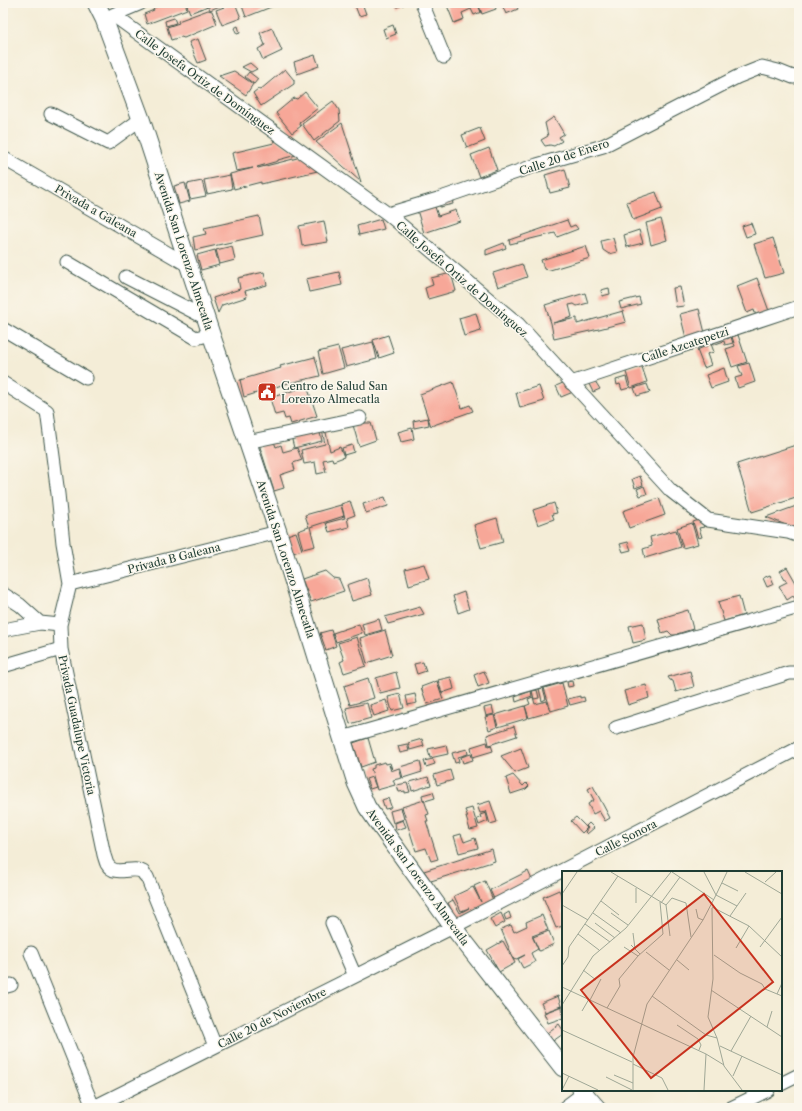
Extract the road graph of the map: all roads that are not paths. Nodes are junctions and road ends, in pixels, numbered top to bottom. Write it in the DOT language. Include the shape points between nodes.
graph roads {
  1 [pos="96,3"];
  2 [pos="141,3"];
  3 [pos="422,3"];
  4 [pos="108,17"];
  5 [pos="444,57"];
  6 [pos="799,76"];
  7 [pos="51,114"];
  8 [pos="141,119"];
  9 [pos="3,158"];
  10 [pos="388,214"];
  11 [pos="67,262"];
  12 [pos="188,264"];
  13 [pos="126,277"];
  14 [pos="799,307"];
  15 [pos="206,318"];
  16 [pos="3,329"];
  17 [pos="211,334"];
  18 [pos="86,378"];
  19 [pos="3,383"];
  20 [pos="571,383"];
  21 [pos="360,418"];
  22 [pos="247,442"];
  23 [pos="278,532"];
  24 [pos="799,536"];
  25 [pos="70,584"];
  26 [pos="3,594"];
  27 [pos="799,607"];
  28 [pos="40,623"];
  29 [pos="60,625"];
  30 [pos="4,629"];
  31 [pos="61,649"];
  32 [pos="3,666"];
  33 [pos="799,673"];
  34 [pos="616,728"];
  35 [pos="342,738"];
  36 [pos="799,748"];
  37 [pos="332,923"];
  38 [pos="453,927"];
  39 [pos="31,953"];
  40 [pos="355,976"];
  41 [pos="215,1046"];
  42 [pos="562,1067"];
  43 [pos="799,1075"];
  44 [pos="782,1084"];
  45 [pos="766,1091"];
  46 [pos="583,1092"];
  47 [pos="92,1108"];
  48 [pos="564,1108"];
  49 [pos="597,1108"];
  50 [pos="730,1108"];
  1 -- 4 [label="main road, Avenida San Lorenzo Almecatla"];
  2 -- 4 [label="street"];
  3 -- 5 [label="street"];
  4 -- 8 [label="main road, Avenida San Lorenzo Almecatla"];
  4 -- 10 [label="street, Calle Josefa Ortiz de Domínguez"];
  6 -- 10 [label="street, Calle 20 de Enero" via="792,77 762,67 737,77 603,146"];
  7 -- 8 [label="street" via="108,143"];
  8 -- 12 [label="main road, Avenida San Lorenzo Almecatla"];
  9 -- 12 [label="street, Privada a Galeana"];
  10 -- 20 [label="street, Calle Josefa Ortiz de Domínguez" via="518,324"];
  11 -- 17 [label="street" via="196,338"];
  12 -- 15 [label="main road, Avenida San Lorenzo Almecatla"];
  13 -- 15 [label="street"];
  14 -- 20 [label="street, Calle Azcatepetzi"];
  15 -- 17 [label="main road, Avenida San Lorenzo Almecatla"];
  16 -- 18 [label="street"];
  17 -- 22 [label="main road, Avenida San Lorenzo Almecatla"];
  19 -- 25 [label="street, Privada Guadalupe Victoria" via="47,411"];
  20 -- 24 [label="street, Calle Josefa Ortiz de Domínguez" via="671,491 708,520 788,532"];
  21 -- 22 [label="street"];
  22 -- 23 [label="main road, Avenida San Lorenzo Almecatla"];
  23 -- 25 [label="street, Privada B Galeana"];
  23 -- 35 [label="main road, Avenida San Lorenzo Almecatla"];
  25 -- 29 [label="street, Privada Guadalupe Victoria"];
  26 -- 28 [label="street"];
  27 -- 35 [label="street"];
  28 -- 29 [label="street"];
  28 -- 30 [label="street"];
  29 -- 31 [label="street, Privada Guadalupe Victoria"];
  31 -- 32 [label="street"];
  31 -- 41 [label="street, Privada Guadalupe Victoria" via="107,865 112,870 120,872 137,870 147,877"];
  33 -- 34 [label="street" via="789,673"];
  35 -- 38 [label="main road, Avenida San Lorenzo Almecatla" via="356,783 367,807"];
  36 -- 38 [label="street, Calle Sonora"];
  37 -- 40 [label="street"];
  38 -- 40 [label="street, Calle 20 de Noviembre"];
  38 -- 42 [label="main road, Avenida San Lorenzo Almecatla"];
  39 -- 47 [label="street"];
  40 -- 41 [label="street, Calle 20 de Noviembre"];
  41 -- 47 [label="street, Calle 20 de Noviembre"];
  43 -- 44 [label="street"];
  45 -- 50 [label="street"];
  46 -- 48 [label="street"];
  46 -- 49 [label="main road"];
}
